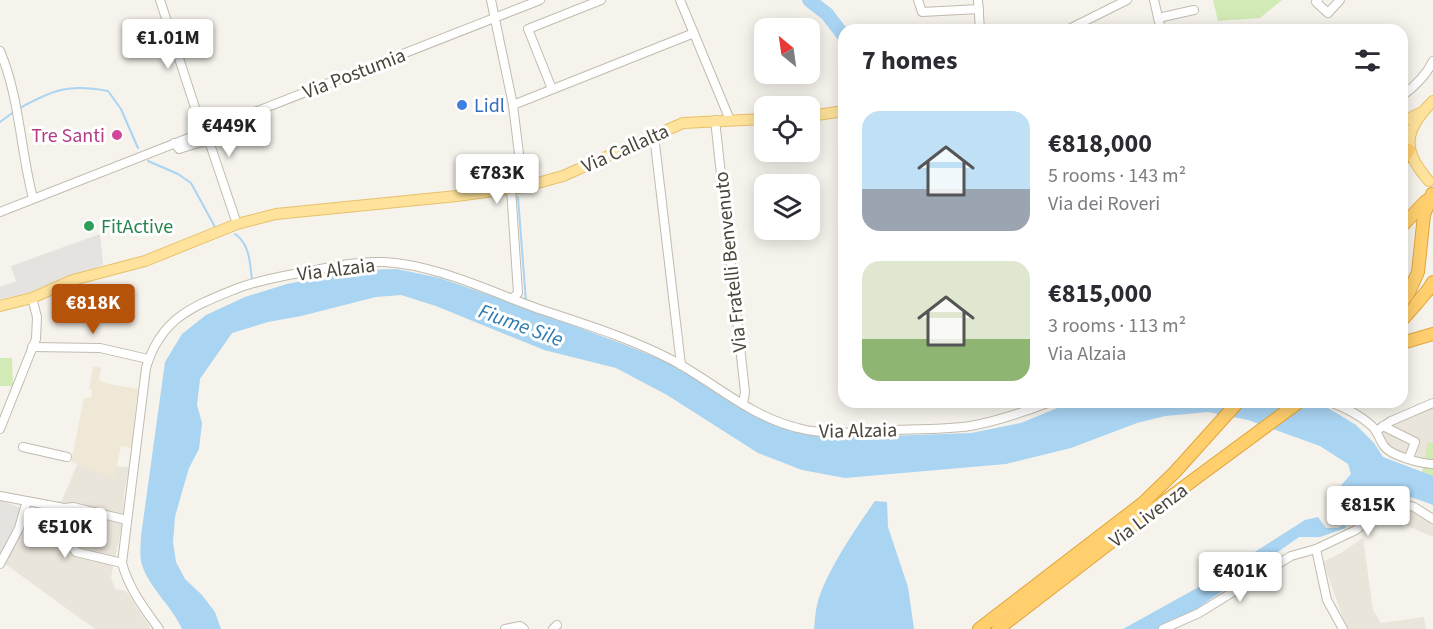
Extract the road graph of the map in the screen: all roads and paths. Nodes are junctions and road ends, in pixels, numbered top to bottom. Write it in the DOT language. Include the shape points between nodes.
graph roads {
  1 [pos="160,0"];
  2 [pos="491,0"];
  3 [pos="540,0"];
  4 [pos="601,0"];
  5 [pos="680,0"];
  6 [pos="918,0"];
  7 [pos="1127,0"];
  8 [pos="1154,0"];
  9 [pos="1318,0"];
  10 [pos="1340,0"];
  11 [pos="978,4"];
  12 [pos="1194,10"];
  13 [pos="494,18"];
  14 [pos="1158,18"];
  15 [pos="980,24"];
  16 [pos="1079,24"];
  17 [pos="1160,24"];
  18 [pos="694,33"];
  19 [pos="0,51"];
  20 [pos="1433,61"];
  21 [pos="4,72"];
  22 [pos="552,89"];
  23 [pos="1408,92"];
  24 [pos="1433,101"];
  25 [pos="513,105"];
  26 [pos="1424,110"];
  27 [pos="838,112"];
  28 [pos="820,115"];
  29 [pos="754,119"];
  30 [pos="1408,119"];
  31 [pos="715,120"];
  32 [pos="730,120"];
  33 [pos="202,132"];
  34 [pos="654,135"];
  35 [pos="1408,142"];
  36 [pos="174,143"];
  37 [pos="1408,151"];
  38 [pos="523,187"];
  39 [pos="511,188"];
  40 [pos="1432,189"];
  41 [pos="33,198"];
  42 [pos="0,212"];
  43 [pos="1408,219"];
  44 [pos="237,224"];
  45 [pos="1408,293"];
  46 [pos="1428,295"];
  47 [pos="32,298"];
  48 [pos="513,298"];
  49 [pos="0,306"];
  50 [pos="1408,314"];
  51 [pos="1433,334"];
  52 [pos="1408,341"];
  53 [pos="32,347"];
  54 [pos="148,359"];
  55 [pos="681,365"];
  56 [pos="1433,403"];
  57 [pos="743,404"];
  58 [pos="1035,408"];
  59 [pos="1233,408"];
  60 [pos="1291,408"];
  61 [pos="1343,408"];
  62 [pos="0,429"];
  63 [pos="1380,429"];
  64 [pos="23,447"];
  65 [pos="67,457"];
  66 [pos="1408,458"];
  67 [pos="1433,464"];
  68 [pos="0,496"];
  69 [pos="27,501"];
  70 [pos="22,518"];
  71 [pos="1431,518"];
  72 [pos="127,520"];
  73 [pos="1316,549"];
  74 [pos="122,563"];
  75 [pos="0,564"];
  76 [pos="159,629"];
  77 [pos="505,629"];
  78 [pos="524,629"];
  79 [pos="980,629"];
  80 [pos="998,629"];
  81 [pos="1163,629"];
  82 [pos="1343,629"];
  1 -- 33 [label="street"];
  2 -- 13 [label="street"];
  3 -- 13 [label="street, Via Postumia"];
  4 -- 22 [label="street" via="528,29"];
  5 -- 18 [label="street"];
  6 -- 11 [label="street" via="922,12"];
  7 -- 16 [label="street"];
  8 -- 14 [label="street"];
  9 -- 10 [label="street" via="1328,13"];
  11 -- 15 [label="street"];
  12 -- 14 [label="street"];
  13 -- 25 [label="street"];
  13 -- 33 [label="street, Via Postumia"];
  14 -- 17 [label="street"];
  18 -- 22 [label="street"];
  18 -- 32 [label="street"];
  19 -- 21 [label="street"];
  20 -- 23 [label="street" via="1429,71"];
  21 -- 41 [label="street" via="16,104"];
  22 -- 25 [label="street"];
  24 -- 26 [label="main road"];
  25 -- 38 [label="street"];
  26 -- 30 [label="main road"];
  26 -- 35 [label="main road"];
  27 -- 28 [label="main road"];
  29 -- 32 [label="main road, Via Callalta"];
  31 -- 32 [label="main road, Via Callalta"];
  31 -- 34 [label="main road, Via Callalta" via="683,123"];
  31 -- 57 [label="street, Via Fratelli Benvenuto" via="745,392"];
  33 -- 36 [label="street, Via Postumia"];
  34 -- 38 [label="main road, Via Callalta" via="574,171"];
  34 -- 55 [label="street"];
  36 -- 41 [label="street, Via Postumia"];
  36 -- 44 [label="street" via="179,149 205,141 210,144"];
  37 -- 40 [label="main road"];
  38 -- 39 [label="main road, Via Callalta"];
  39 -- 44 [label="main road, Via Callalta" via="276,214"];
  39 -- 48 [label="street" via="518,293"];
  40 -- 43 [label="highway"];
  40 -- 45 [label="highway" via="1424,215 1418,272"];
  41 -- 42 [label="street, Via Postumia"];
  44 -- 47 [label="main road, Via Callalta" via="155,257 73,280"];
  46 -- 50 [label="highway"];
  47 -- 49 [label="main road, Via Callalta"];
  47 -- 53 [label="street" via="38,317"];
  48 -- 54 [label="street, Via Alzaia" via="415,266 355,263 252,283 187,310 161,335"];
  48 -- 55 [label="street, Via Alzaia" via="649,348"];
  51 -- 52 [label="highway"];
  53 -- 54 [label="street" via="100,348"];
  53 -- 62 [label="street"];
  54 -- 72 [label="street, Via Alzaia"];
  55 -- 57 [label="street, Via Alzaia"];
  56 -- 63 [label="street"];
  57 -- 58 [label="street, Via Alzaia" via="796,428 832,433 968,426"];
  59 -- 79 [label="highway, Via Livenza" via="1143,503"];
  60 -- 80 [label="highway, Via Livenza"];
  61 -- 63 [label="street"];
  63 -- 66 [label="street" via="1384,447"];
  63 -- 66 [label="street" via="1415,442"];
  64 -- 65 [label="street"];
  66 -- 67 [label="street"];
  68 -- 69 [label="street"];
  69 -- 70 [label="street"];
  69 -- 72 [label="street"];
  70 -- 74 [label="street" via="63,535 76,552"];
  70 -- 75 [label="street"];
  71 -- 73 [label="street" via="1414,507 1391,503 1356,530"];
  72 -- 74 [label="street, Via Alzaia"];
  73 -- 81 [label="street" via="1291,556 1199,613"];
  73 -- 82 [label="street" via="1327,600"];
  74 -- 76 [label="street, Via Alzaia" via="134,594"];
  77 -- 78 [label="street"];
}
